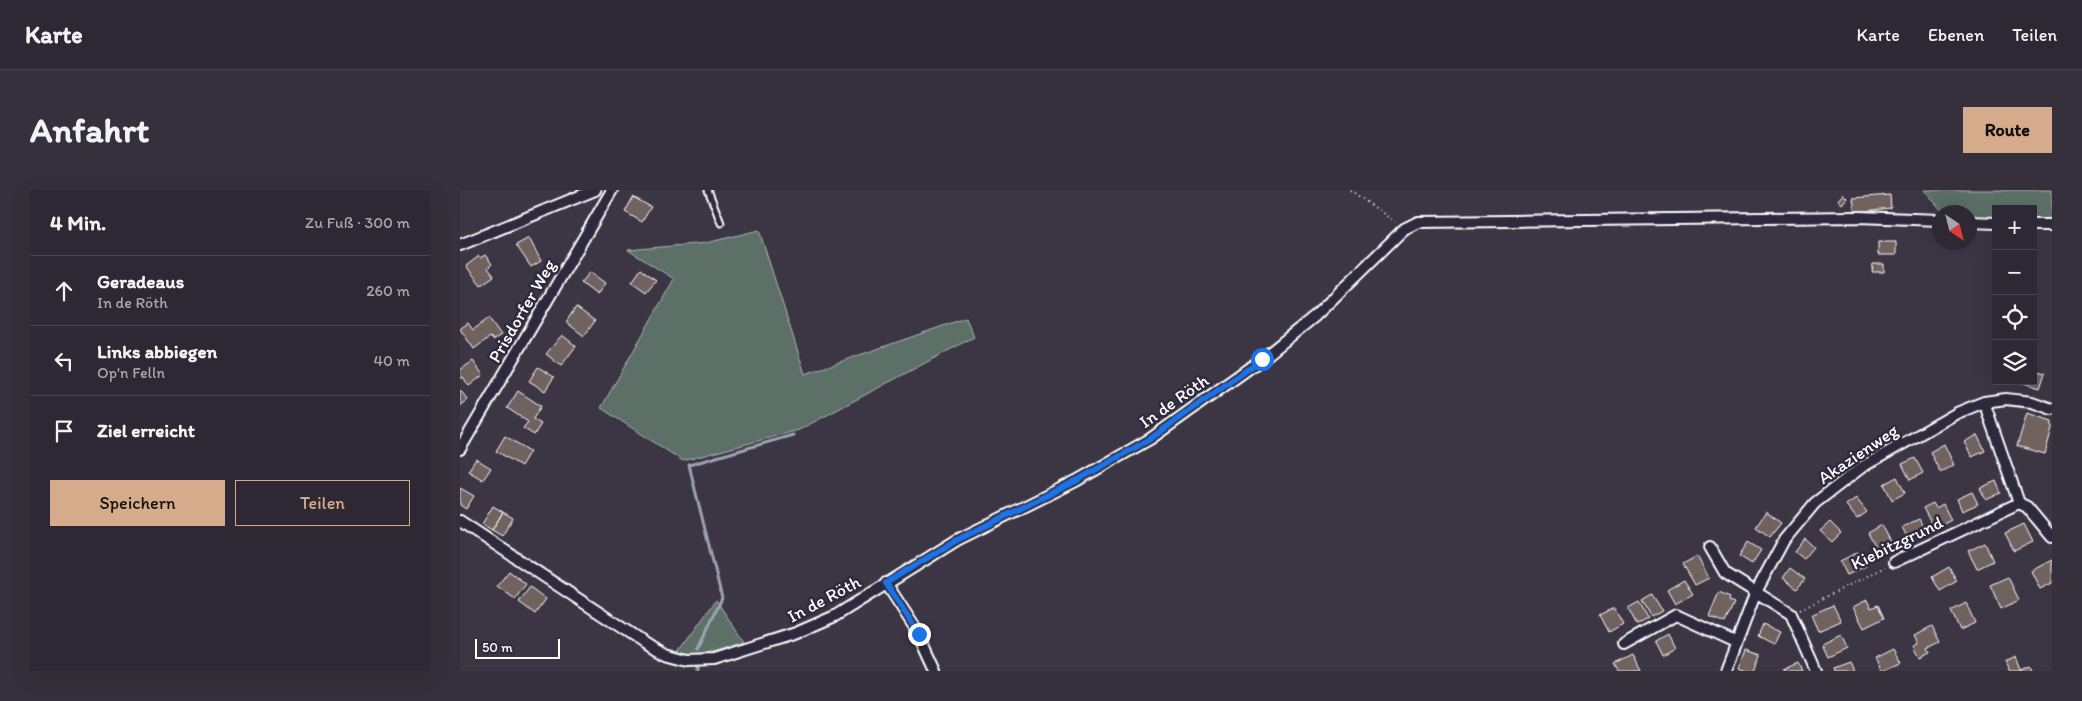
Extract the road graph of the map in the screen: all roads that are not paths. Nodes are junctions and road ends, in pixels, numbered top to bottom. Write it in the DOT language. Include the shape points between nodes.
graph roads {
  1 [pos="595,190"];
  2 [pos="598,190"];
  3 [pos="708,190"];
  4 [pos="610,193"];
  5 [pos="1932,220"];
  6 [pos="1977,222"];
  7 [pos="721,223"];
  8 [pos="1992,223"];
  9 [pos="2037,225"];
  10 [pos="2052,226"];
  11 [pos="460,245"];
  12 [pos="1984,402"];
  13 [pos="2052,409"];
  14 [pos="460,449"];
  15 [pos="2019,503"];
  16 [pos="460,521"];
  17 [pos="2052,537"];
  18 [pos="1710,547"];
  19 [pos="1894,562"];
  20 [pos="886,583"];
  21 [pos="1756,592"];
  22 [pos="1736,642"];
  23 [pos="1624,644"];
  24 [pos="936,671"];
  25 [pos="1726,671"];
  26 [pos="1816,671"];
  1 -- 11 [label="street"];
  2 -- 4 [label="street"];
  3 -- 7 [label="lane"];
  4 -- 14 [label="street, Prisdorfer Weg"];
  5 -- 20 [label="street, In de Röth" via="1858,217 1418,222 1404,229 1315,316 1262,359 1150,439 1076,481 957,540"];
  6 -- 8 [label="street"];
  9 -- 10 [label="street"];
  12 -- 13 [label="street, Akazienweg" via="2006,399 2032,402"];
  12 -- 15 [label="street"];
  12 -- 21 [label="street, Akazienweg" via="1957,413 1862,467 1815,503 1784,540"];
  15 -- 17 [label="street"];
  15 -- 19 [label="street, Kiebitzgrund"];
  16 -- 20 [label="street, In de Röth" via="646,643 667,654 689,660 714,659 796,633 834,616"];
  18 -- 21 [label="street" via="1724,573"];
  20 -- 24 [label="street" via="919,634"];
  21 -- 22 [label="street, Akazienweg"];
  21 -- 26 [label="street" via="1791,614"];
  22 -- 23 [label="street" via="1676,615"];
  22 -- 25 [label="street, Akazienweg"];
}
